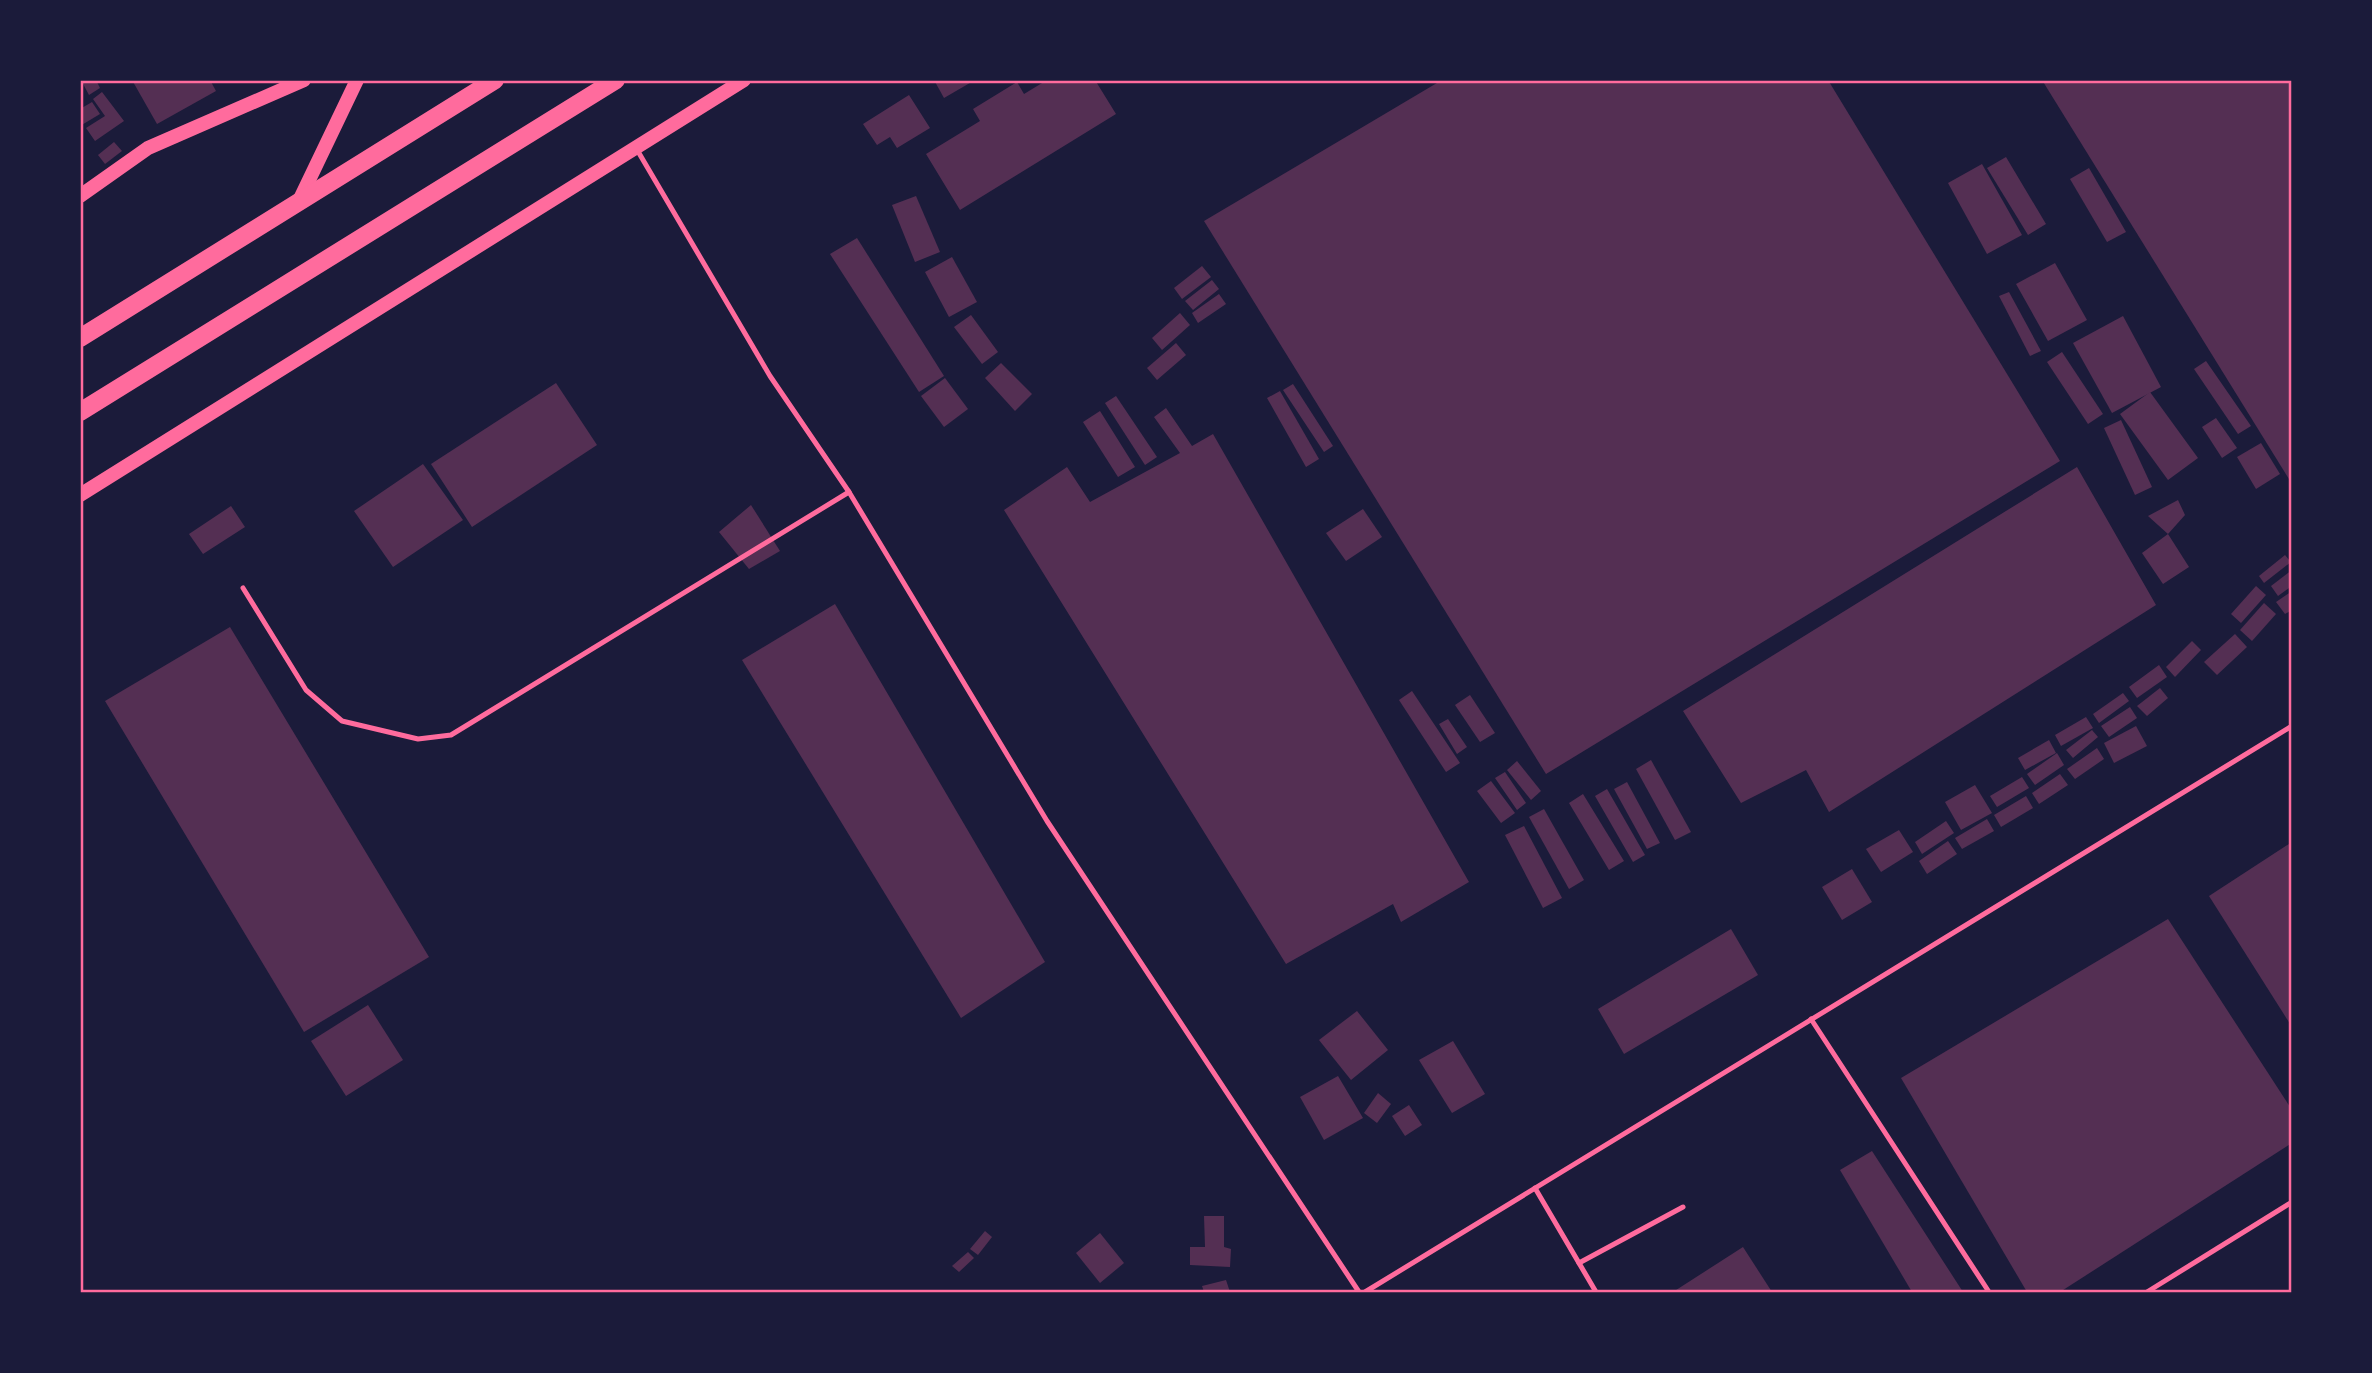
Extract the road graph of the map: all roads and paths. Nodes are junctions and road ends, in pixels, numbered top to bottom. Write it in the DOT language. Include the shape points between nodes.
graph roads {
  1 [pos="304,80"];
  2 [pos="357,80"];
  3 [pos="495,80"];
  4 [pos="616,80"];
  5 [pos="744,80"];
  6 [pos="636,148"];
  7 [pos="80,196"];
  8 [pos="298,203"];
  9 [pos="80,338"];
  10 [pos="80,412"];
  11 [pos="849,492"];
  12 [pos="80,495"];
  13 [pos="243,588"];
  14 [pos="2291,726"];
  15 [pos="1811,1019"];
  16 [pos="1535,1188"];
  17 [pos="2291,1202"];
  18 [pos="1683,1207"];
  19 [pos="1579,1263"];
  20 [pos="1362,1293"];
  21 [pos="1596,1293"];
  22 [pos="1989,1293"];
  23 [pos="2147,1293"];
  1 -- 7 [label="main road" via="148,148"];
  2 -- 8 [label="main road"];
  3 -- 8 [label="main road"];
  4 -- 10 [label="main road"];
  5 -- 6 [label="main road"];
  6 -- 11 [label="lane" via="771,376"];
  6 -- 12 [label="main road"];
  8 -- 9 [label="main road"];
  11 -- 13 [label="lane" via="451,735 418,739 342,721 306,690"];
  11 -- 20 [label="lane" via="1047,821"];
  14 -- 15 [label="lane"];
  15 -- 16 [label="lane"];
  15 -- 22 [label="lane"];
  16 -- 19 [label="lane"];
  16 -- 20 [label="lane"];
  17 -- 23 [label="lane"];
  18 -- 19 [label="lane"];
  19 -- 21 [label="lane"];
}
